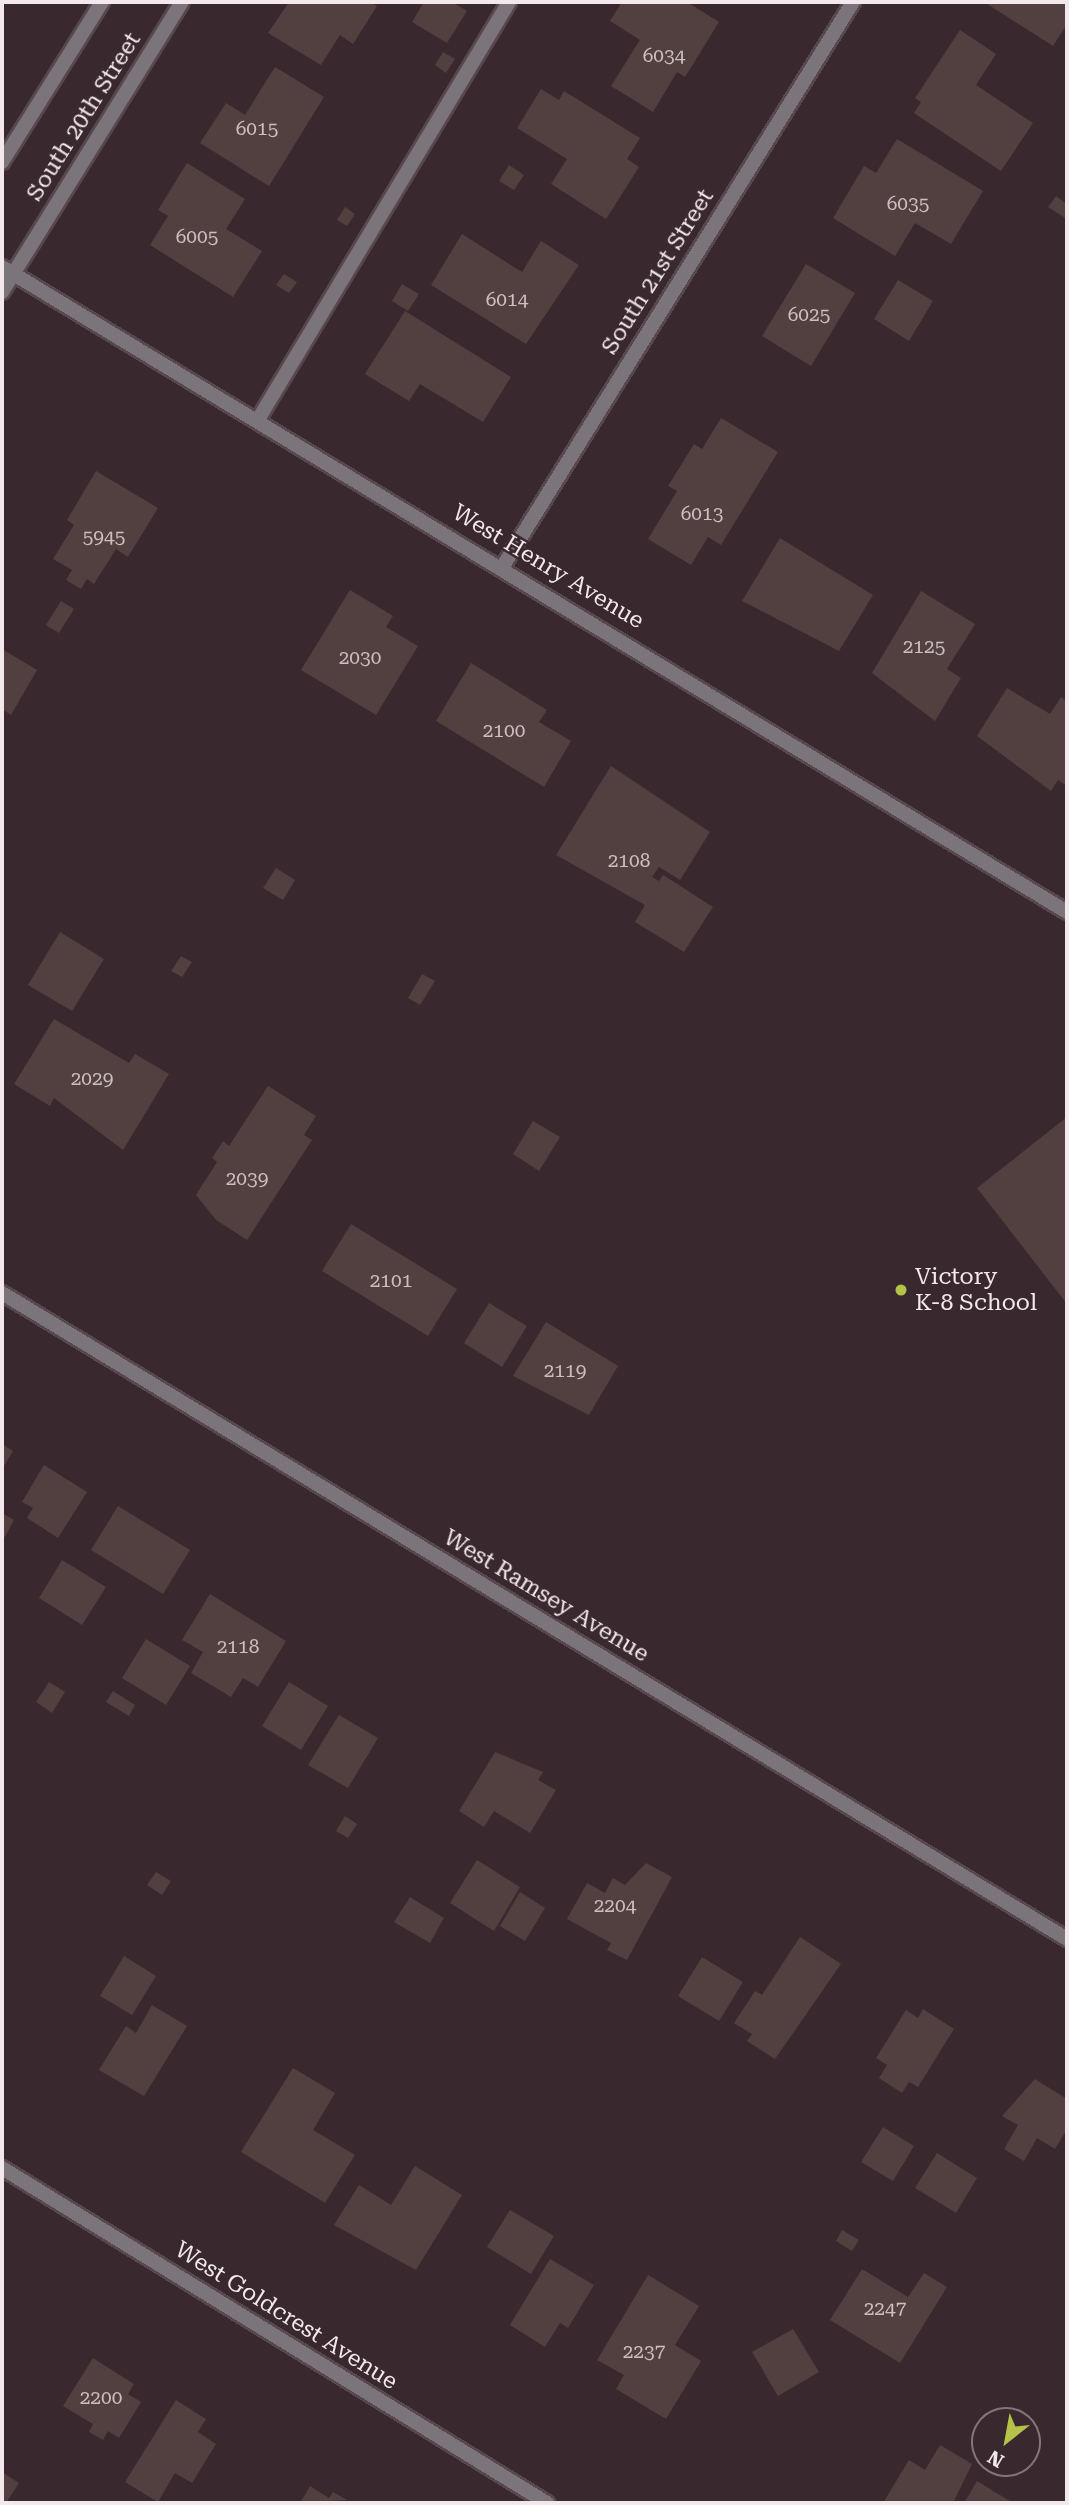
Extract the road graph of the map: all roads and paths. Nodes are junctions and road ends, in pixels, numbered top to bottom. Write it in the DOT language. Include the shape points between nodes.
graph roads {
  1 [pos="102,2"];
  2 [pos="183,2"];
  3 [pos="509,2"];
  4 [pos="853,2"];
  5 [pos="2,162"];
  6 [pos="9,269"];
  7 [pos="2,292"];
  8 [pos="259,418"];
  9 [pos="503,566"];
  10 [pos="1067,912"];
  11 [pos="2,1293"];
  12 [pos="1067,1939"];
  13 [pos="2,2168"];
  14 [pos="547,2503"];
  1 -- 5 [label="street, South 20th Street"];
  2 -- 6 [label="street, South 20th Street"];
  3 -- 8 [label="street"];
  4 -- 9 [label="street, South 21st Street"];
  6 -- 7 [label="street, South 20th Street"];
  6 -- 8 [label="street, West Henry Avenue"];
  8 -- 9 [label="street, West Henry Avenue"];
  9 -- 10 [label="street, West Henry Avenue"];
  11 -- 12 [label="street, West Ramsey Avenue"];
  13 -- 14 [label="street, West Goldcrest Avenue"];
}
